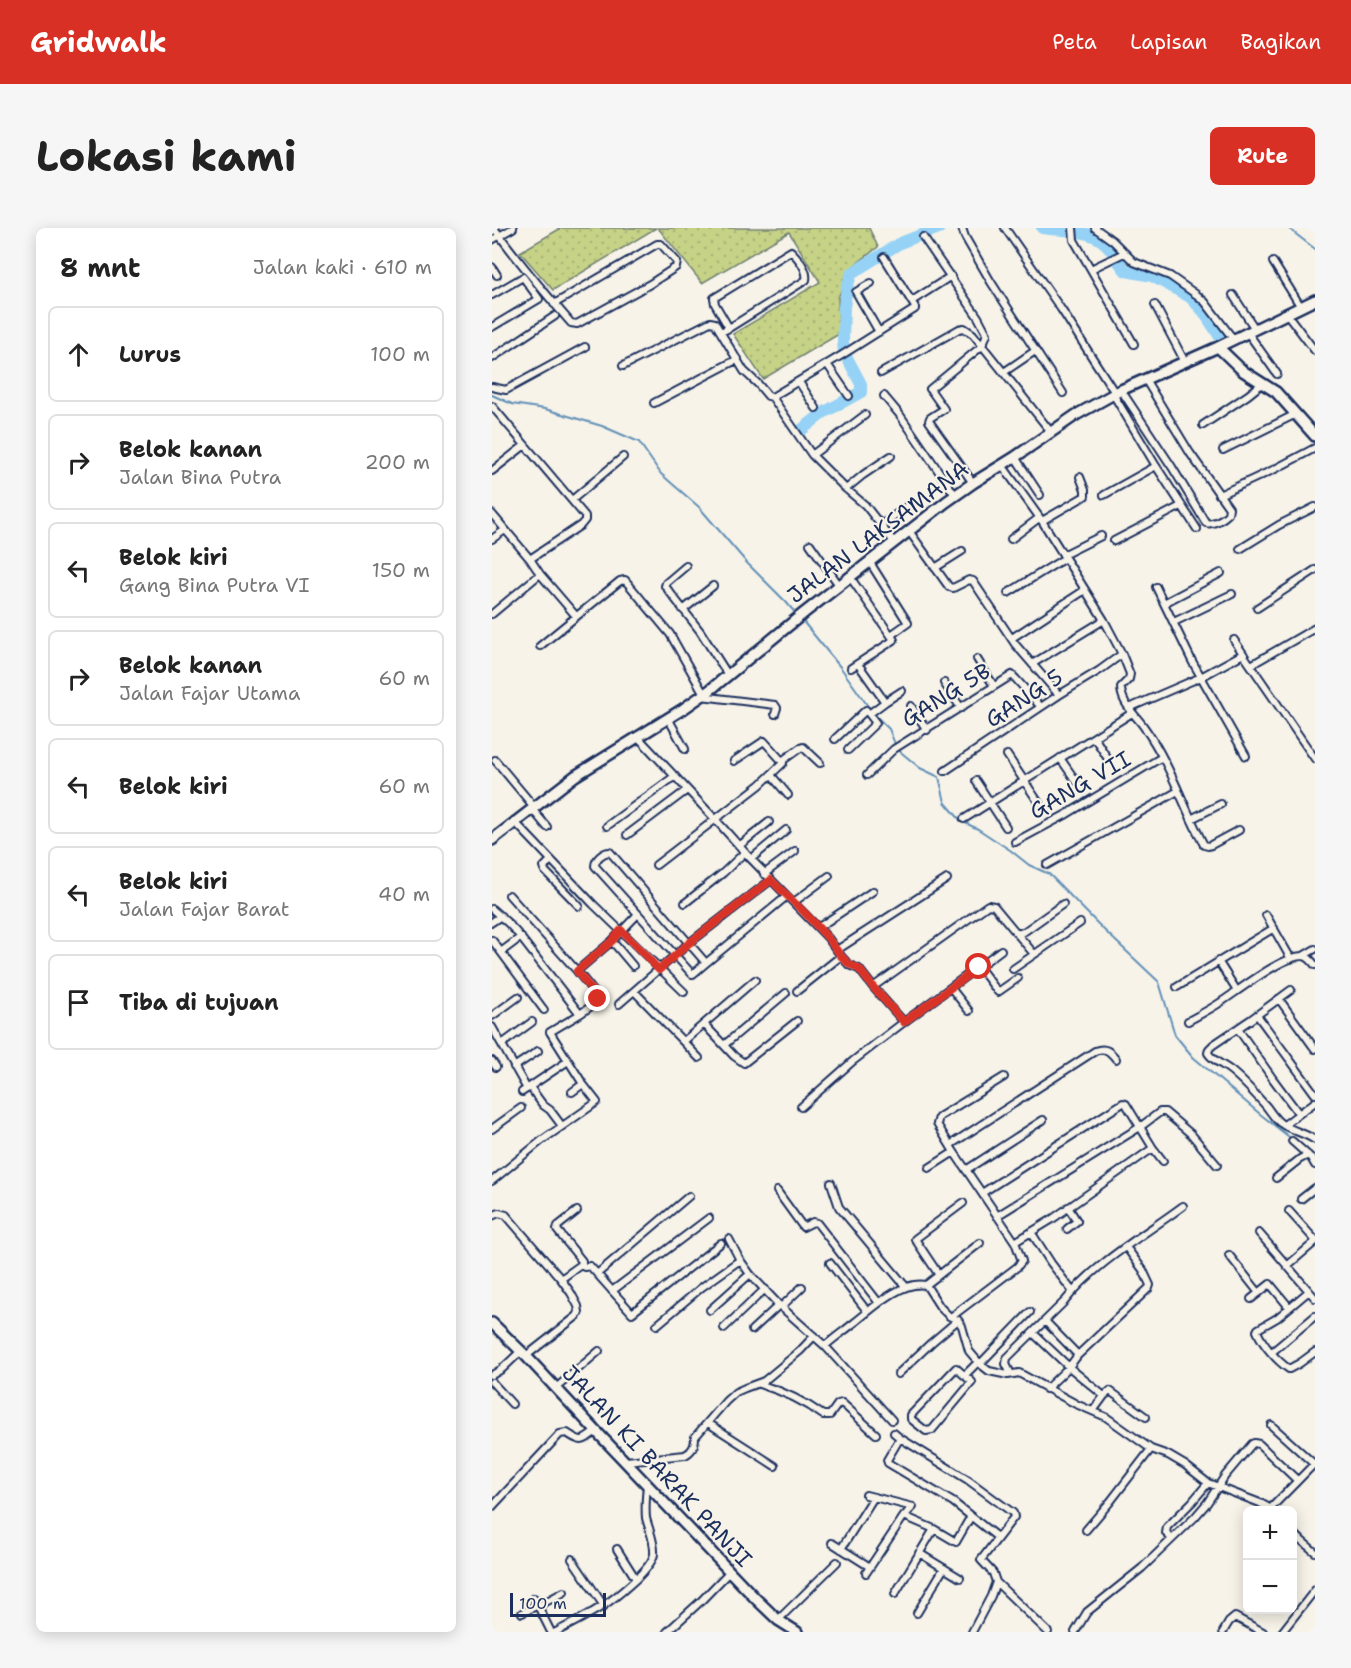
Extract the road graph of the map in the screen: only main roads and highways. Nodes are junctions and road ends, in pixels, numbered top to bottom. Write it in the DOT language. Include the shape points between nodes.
graph roads {
  1 [pos="1315,300"];
  2 [pos="1218,347"];
  3 [pos="1315,436"];
  4 [pos="492,839"];
  5 [pos="492,1323"];
  6 [pos="797,1632"];
  1 -- 2 [label="main road, JALAN LAKSAMANA"];
  2 -- 3 [label="main road" via="1276,392"];
  2 -- 4 [label="main road, JALAN LAKSAMANA" via="1117,392 972,483 702,695 575,776"];
  5 -- 6 [label="main road, JALAN KI BARAK PANJI" via="756,1599"];
}
